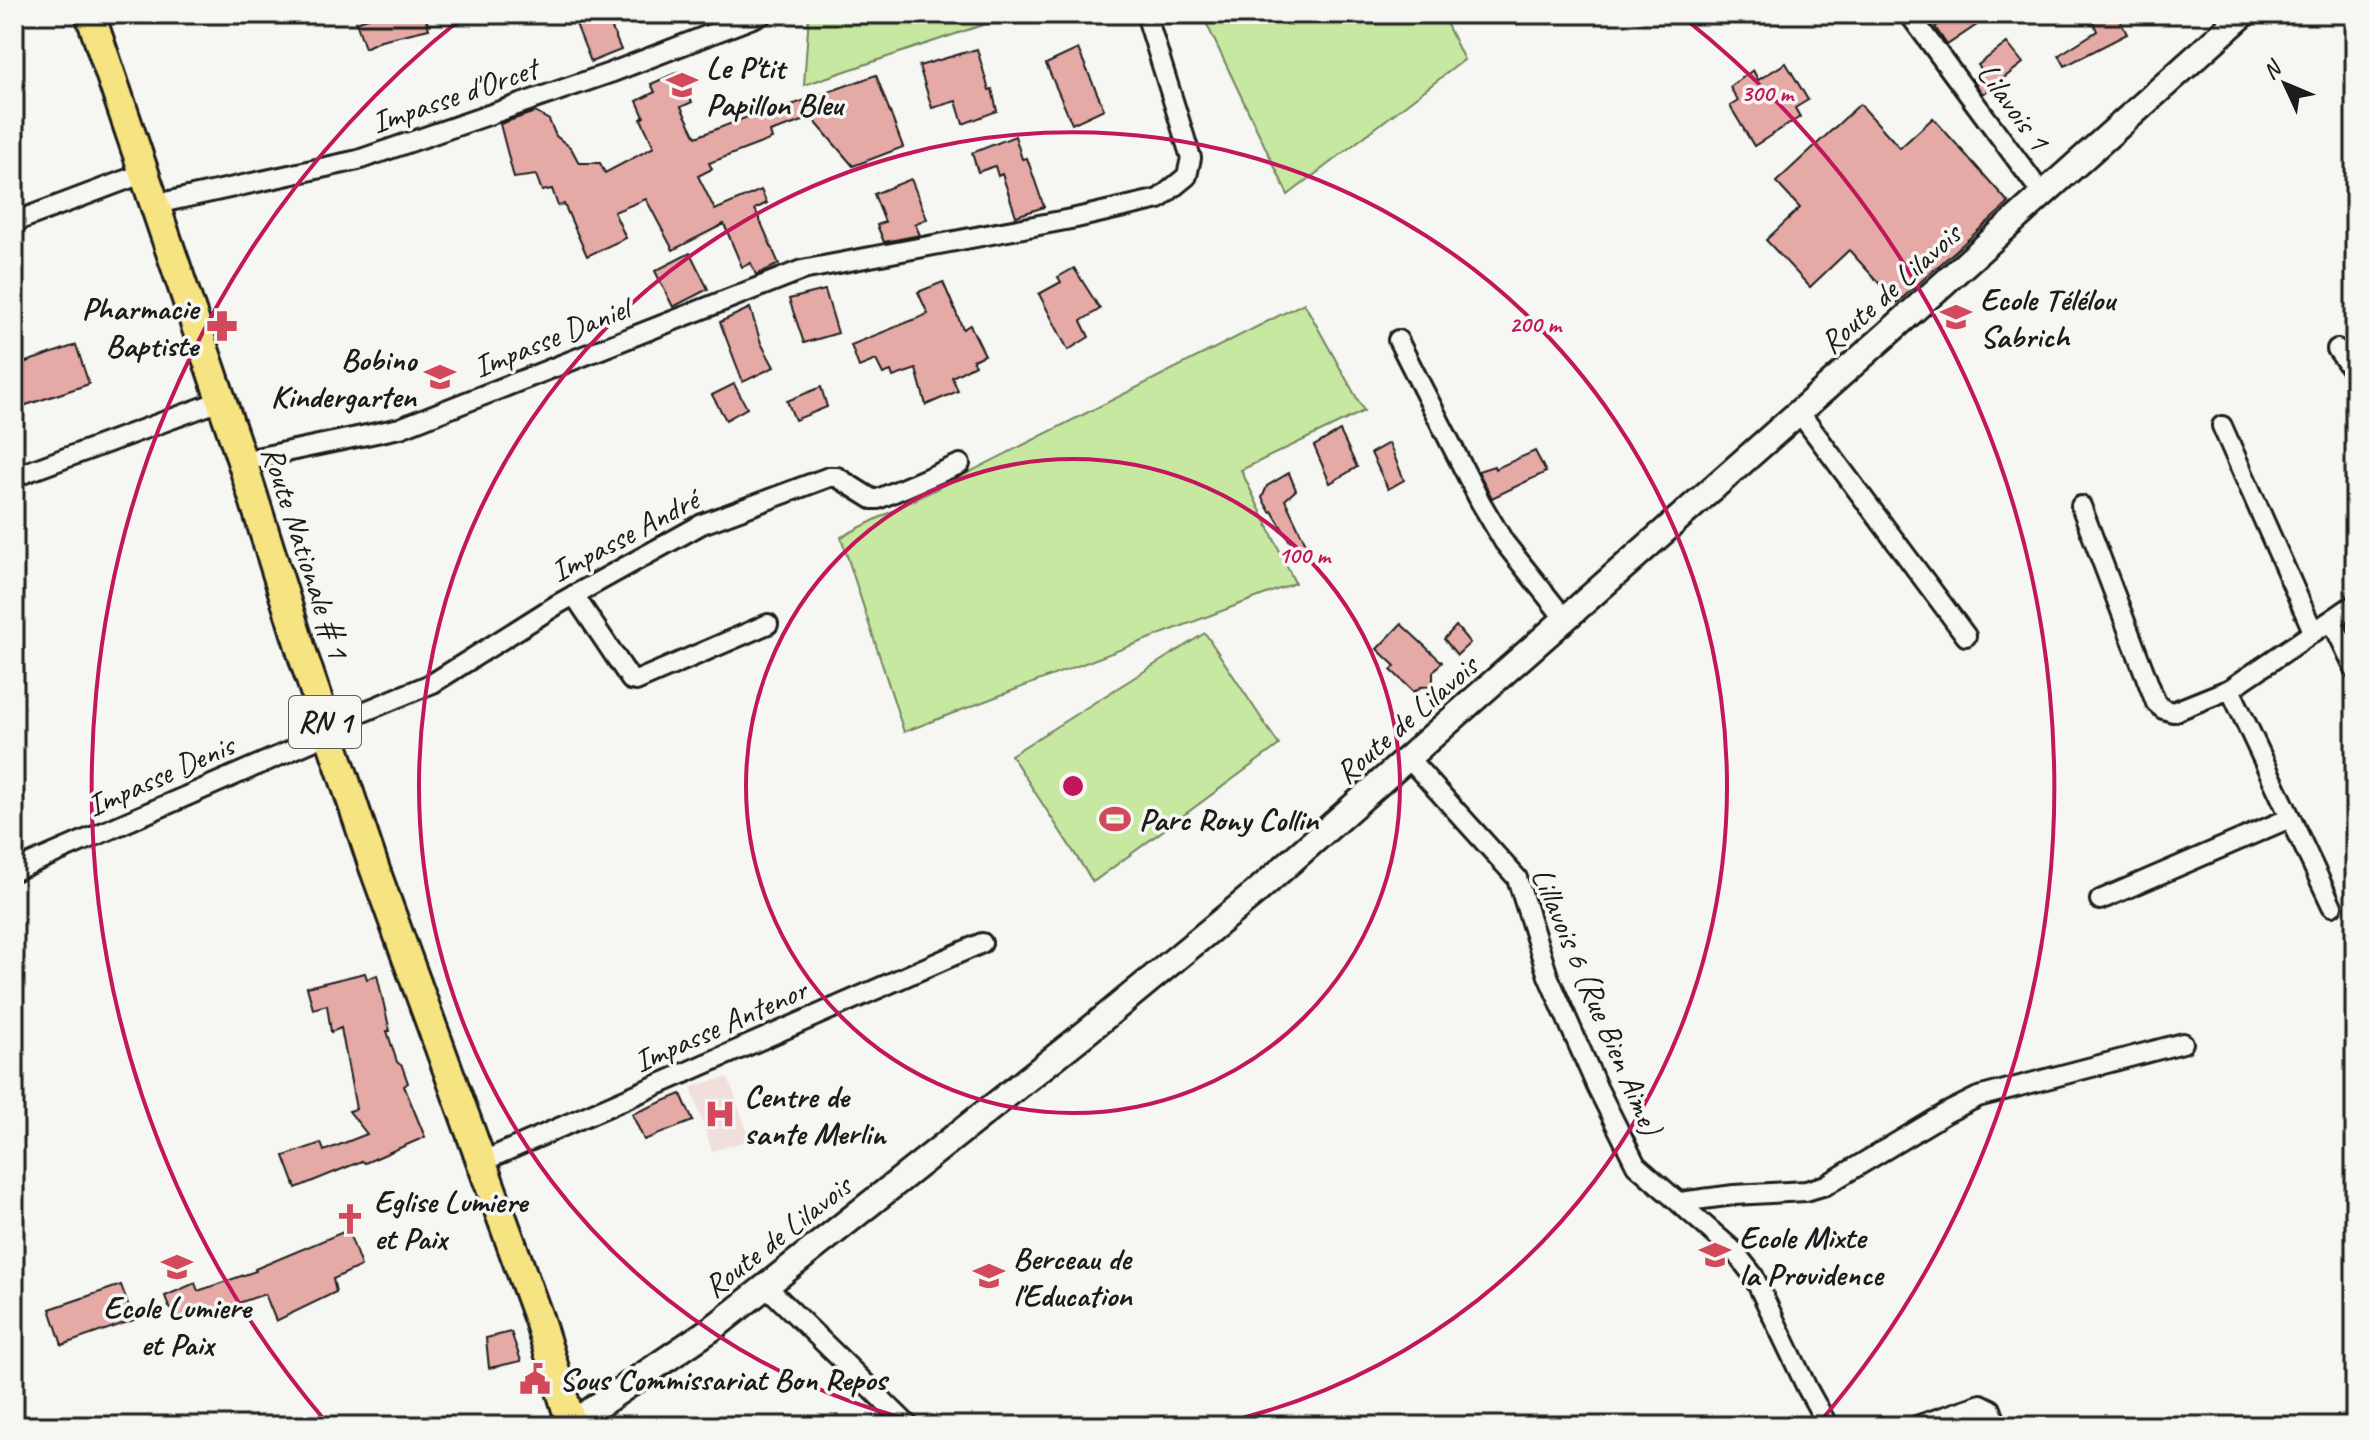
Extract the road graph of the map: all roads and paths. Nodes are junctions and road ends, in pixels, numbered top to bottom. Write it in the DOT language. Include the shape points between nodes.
graph roads {
  1 [pos="90,14"];
  2 [pos="763,14"];
  3 [pos="1146,14"];
  4 [pos="1909,14"];
  5 [pos="2244,14"];
  6 [pos="144,173"];
  7 [pos="2043,195"];
  8 [pos="156,204"];
  9 [pos="14,222"];
  10 [pos="1398,340"];
  11 [pos="2337,349"];
  12 [pos="2355,374"];
  13 [pos="220,401"];
  14 [pos="1799,412"];
  15 [pos="2222,426"];
  16 [pos="242,461"];
  17 [pos="960,464"];
  18 [pos="14,477"];
  19 [pos="2081,506"];
  20 [pos="574,595"];
  21 [pos="2355,604"];
  22 [pos="1565,619"];
  23 [pos="2332,621"];
  24 [pos="768,624"];
  25 [pos="2313,631"];
  26 [pos="1966,636"];
  27 [pos="2355,669"];
  28 [pos="2230,689"];
  29 [pos="328,730"];
  30 [pos="1409,759"];
  31 [pos="2290,818"];
  32 [pos="14,871"];
  33 [pos="2100,900"];
  34 [pos="2332,906"];
  35 [pos="982,943"];
  36 [pos="2183,1043"];
  37 [pos="481,1162"];
  38 [pos="1680,1202"];
  39 [pos="765,1285"];
  40 [pos="572,1425"];
  41 [pos="909,1426"];
  42 [pos="1828,1426"];
  43 [pos="1916,1426"];
  44 [pos="1997,1426"];
  1 -- 6 [label="main road, Route Nationale # 1 / RN 1"];
  2 -- 8 [label="street, Impasse d'Orcet" via="358,160"];
  3 -- 16 [label="street, Impasse Daniel" via="1191,158 1187,176 1159,199 802,270 400,428"];
  4 -- 7 [label="street, Lilavois 1"];
  5 -- 7 [label="main road, Route de Lilavois"];
  6 -- 8 [label="main road, Route Nationale # 1 / RN 1"];
  6 -- 9 [label="street"];
  7 -- 14 [label="main road, Route de Lilavois"];
  8 -- 13 [label="main road, Route Nationale # 1 / RN 1"];
  10 -- 22 [label="street" via="1497,529"];
  11 -- 12 [label="street"];
  13 -- 16 [label="main road, Route Nationale # 1 / RN 1"];
  13 -- 18 [label="street"];
  14 -- 22 [label="main road, Route de Lilavois"];
  14 -- 26 [label="street"];
  15 -- 25 [label="street"];
  16 -- 29 [label="main road, Route Nationale # 1 / RN 1"];
  17 -- 20 [label="street, Impasse André" via="878,499 829,477 702,524"];
  19 -- 28 [label="street" via="2156,703 2173,712"];
  20 -- 24 [label="street" via="627,677 636,681"];
  20 -- 29 [label="street, Impasse André" via="433,683"];
  21 -- 23 [label="street"];
  22 -- 30 [label="main road, Route de Lilavois"];
  23 -- 25 [label="street"];
  23 -- 27 [label="street"];
  25 -- 28 [label="street"];
  28 -- 31 [label="street"];
  29 -- 32 [label="street, Impasse Denis"];
  29 -- 37 [label="main road, Route Nationale # 1 / RN 1"];
  30 -- 38 [label="street, Lillavois 6 (Rue Bien Aime)" via="1517,878 1548,976 1636,1165"];
  30 -- 39 [label="main road, Route de Lilavois" via="1088,1031"];
  31 -- 33 [label="street"];
  31 -- 34 [label="street"];
  35 -- 37 [label="street, Impasse Antenor"];
  36 -- 38 [label="street" via="1978,1097 1826,1185"];
  37 -- 40 [label="main road, Route Nationale # 1 / RN 1"];
  38 -- 42 [label="street, Lillavois 6 (Rue Bien Aime)" via="1753,1275"];
  39 -- 40 [label="main road, Route de Lilavois" via="717,1325"];
  39 -- 41 [label="street"];
  43 -- 44 [label="street" via="1981,1404 1991,1409"];
}
